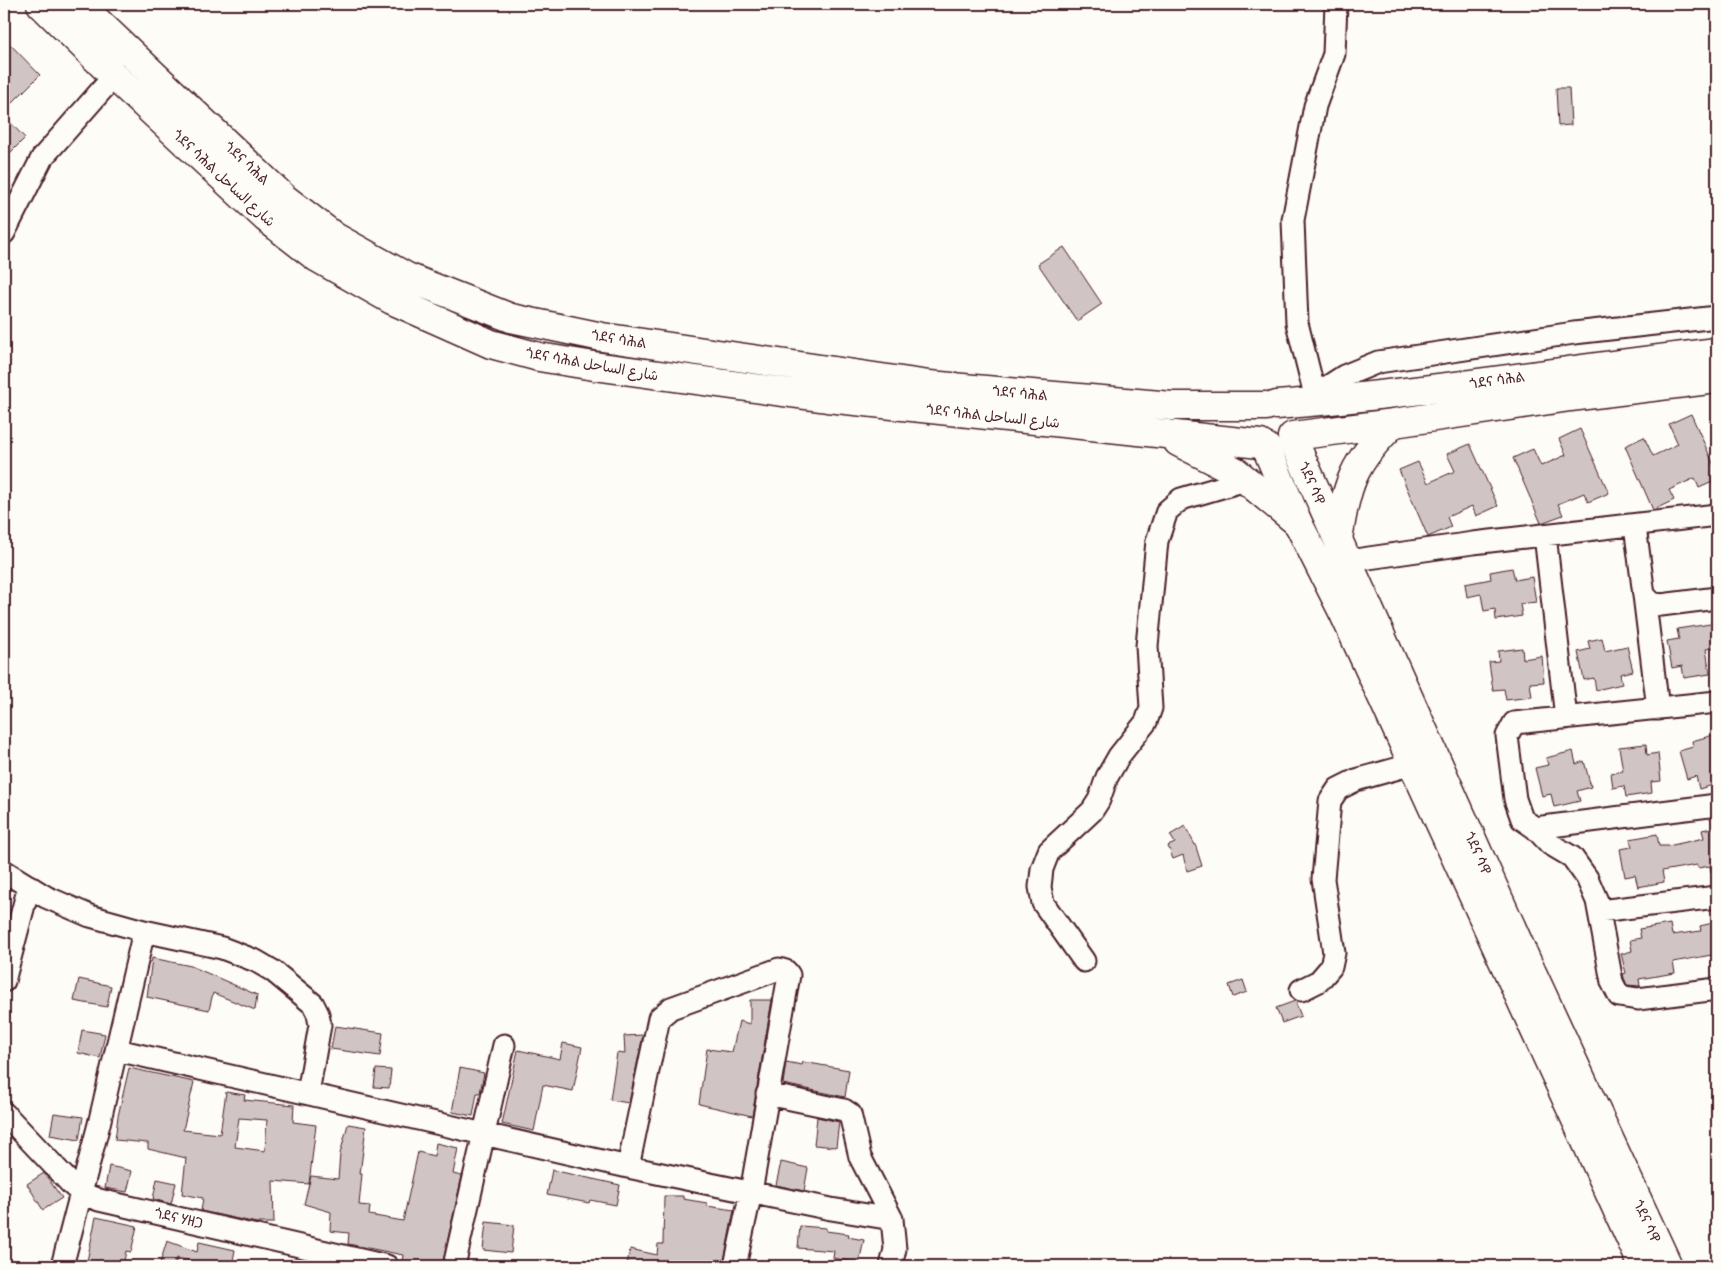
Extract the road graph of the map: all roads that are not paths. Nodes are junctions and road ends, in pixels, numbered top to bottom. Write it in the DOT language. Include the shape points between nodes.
graph roads {
  1 [pos="41,4"];
  2 [pos="79,4"];
  3 [pos="1336,4"];
  4 [pos="114,76"];
  5 [pos="4,233"];
  6 [pos="1717,317"];
  7 [pos="1717,352"];
  8 [pos="1717,379"];
  9 [pos="871,390"];
  10 [pos="1118,401"];
  11 [pos="1290,402"];
  12 [pos="1394,423"];
  13 [pos="1115,429"];
  14 [pos="1161,434"];
  15 [pos="1292,436"];
  16 [pos="1263,446"];
  17 [pos="1246,480"];
  18 [pos="1717,515"];
  19 [pos="1298,523"];
  20 [pos="1635,526"];
  21 [pos="1545,536"];
  22 [pos="1343,550"];
  23 [pos="1644,595"];
  24 [pos="1717,598"];
  25 [pos="1717,702"];
  26 [pos="1658,709"];
  27 [pos="1566,718"];
  28 [pos="1413,764"];
  29 [pos="1717,805"];
  30 [pos="1535,828"];
  31 [pos="4,871"];
  32 [pos="29,886"];
  33 [pos="1717,897"];
  34 [pos="1599,911"];
  35 [pos="144,931"];
  36 [pos="1084,962"];
  37 [pos="4,981"];
  38 [pos="1717,989"];
  39 [pos="1301,990"];
  40 [pos="504,1045"];
  41 [pos="117,1050"];
  42 [pos="308,1093"];
  43 [pos="767,1094"];
  44 [pos="4,1113"];
  45 [pos="485,1133"];
  46 [pos="628,1167"];
  47 [pos="751,1192"];
  48 [pos="81,1193"];
  49 [pos="892,1219"];
  50 [pos="62,1266"];
  51 [pos="387,1266"];
  52 [pos="454,1266"];
  53 [pos="735,1266"];
  54 [pos="891,1266"];
  55 [pos="1643,1266"];
  56 [pos="1668,1266"];
  1 -- 4 [label="main road, ጎደና ሳሕል شارع الساحل"];
  2 -- 9 [label="main road, ጎደና ሳሕል" via="284,198 335,237 406,277 510,318"];
  3 -- 11 [label="street" via="1334,54 1315,106 1293,220 1297,322"];
  4 -- 5 [label="street" via="42,158"];
  4 -- 9 [label="main road, ጎደና ሳሕል شارع الساحل" via="266,218 316,257 392,300 491,344 539,357 594,366"];
  6 -- 11 [label="street" via="1574,332 1378,362"];
  7 -- 11 [label="main road, ጎደና ሳሕል" via="1401,394"];
  8 -- 12 [label="main road, ጎደና ሳሕል"];
  9 -- 10 [label="main road, ጎደና ሳሕል" via="929,385"];
  9 -- 13 [label="main road, ጎደና ሳሕል شارع الساحل"];
  10 -- 11 [label="main road, ጎደና ሳሕል" via="1172,406"];
  10 -- 13 [label="main road"];
  11 -- 15 [label="main road" via="1288,412 1294,429"];
  11 -- 16 [label="main road" via="1260,409 1252,420 1252,433"];
  12 -- 15 [label="main road, ጎደና ሳሕል"];
  12 -- 22 [label="main road" via="1372,444 1353,472 1343,505"];
  13 -- 14 [label="main road, ጎደና ሳሕል شارع الساحل"];
  14 -- 16 [label="main road, ጎደና ሳሕል شارع الساحل"];
  14 -- 17 [label="main road" via="1235,471"];
  15 -- 16 [label="main road, ጎደና ሳሕል" via="1280,447"];
  15 -- 22 [label="main road, ጎደና ሳዋ"];
  16 -- 19 [label="main road, ጎደና ሳዋ"];
  17 -- 19 [label="main road"];
  17 -- 36 [label="street" via="1180,499 1167,511 1157,541 1148,636 1151,708 1146,722 1119,756 1092,812 1049,851 1042,869 1040,887 1043,903"];
  18 -- 20 [label="street"];
  19 -- 28 [label="main road, ጎደና ሳዋ"];
  20 -- 21 [label="street"];
  20 -- 23 [label="street"];
  21 -- 22 [label="street"];
  21 -- 27 [label="street"];
  22 -- 56 [label="main road, ጎደና ሳዋ" via="1522,952"];
  23 -- 24 [label="street" via="1652,603 1660,605"];
  23 -- 26 [label="street"];
  25 -- 26 [label="street"];
  26 -- 27 [label="street"];
  27 -- 30 [label="street" via="1514,723 1507,736 1515,799 1522,819"];
  28 -- 39 [label="street" via="1356,780 1338,789 1330,800 1323,879 1334,953 1331,967 1319,981"];
  28 -- 55 [label="main road, ጎደና ሳዋ"];
  29 -- 30 [label="street"];
  30 -- 34 [label="street" via="1550,844 1572,857 1587,878"];
  31 -- 32 [label="street"];
  32 -- 35 [label="street" via="90,916"];
  32 -- 37 [label="street"];
  33 -- 34 [label="street"];
  34 -- 38 [label="street" via="1612,982 1619,996 1638,999"];
  35 -- 41 [label="street"];
  35 -- 42 [label="street" via="222,948 256,961 313,1004 320,1026"];
  40 -- 45 [label="street"];
  41 -- 42 [label="street"];
  41 -- 48 [label="street"];
  42 -- 45 [label="street"];
  43 -- 46 [label="street" via="789,975 779,969 671,1008 659,1018"];
  43 -- 47 [label="street"];
  43 -- 49 [label="street" via="850,1114 860,1157"];
  44 -- 48 [label="street, ጎደና ሃዘጋ"];
  45 -- 46 [label="street"];
  45 -- 52 [label="street"];
  46 -- 47 [label="street"];
  47 -- 49 [label="street"];
  47 -- 53 [label="street"];
  48 -- 50 [label="street"];
  48 -- 51 [label="street, ጎደና ሃዘጋ" via="99,1200"];
  49 -- 54 [label="street" via="895,1249"];
}
